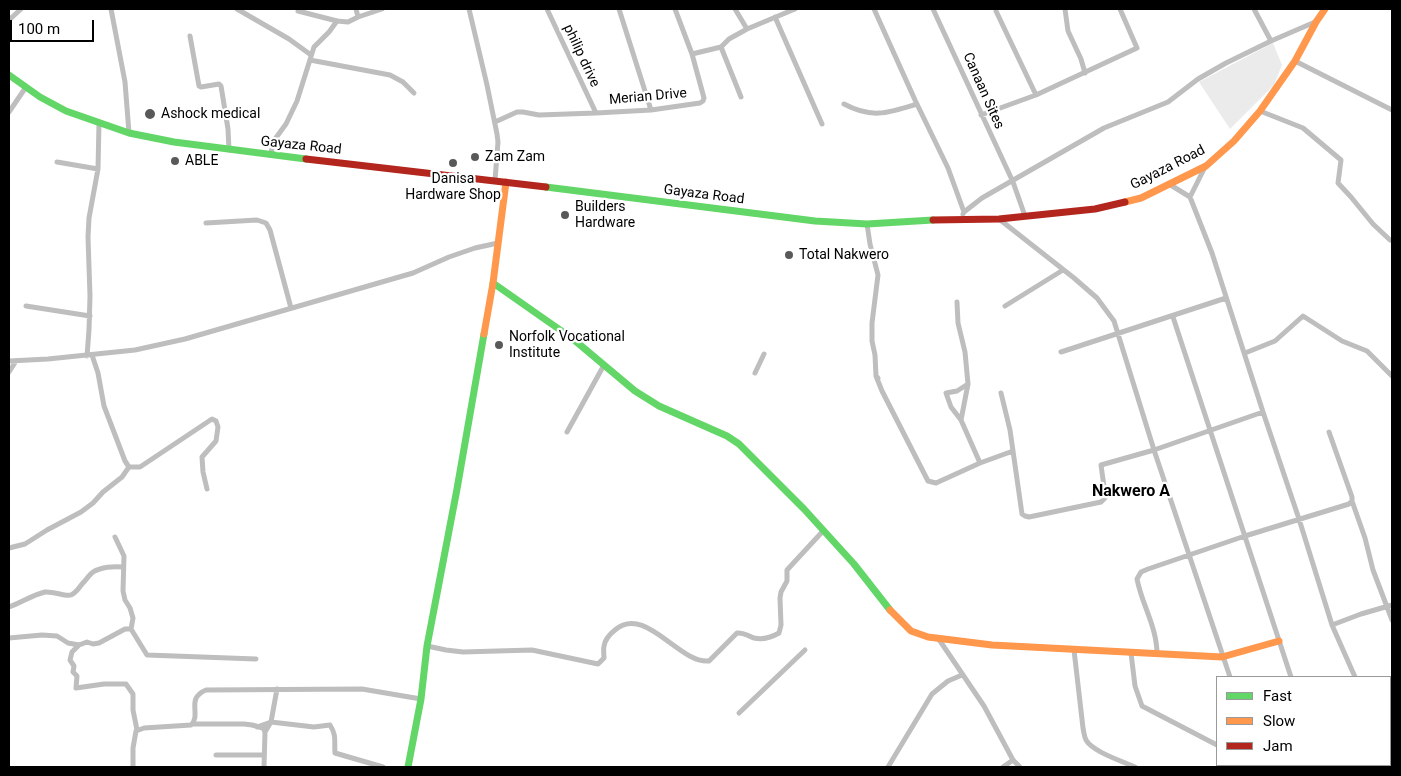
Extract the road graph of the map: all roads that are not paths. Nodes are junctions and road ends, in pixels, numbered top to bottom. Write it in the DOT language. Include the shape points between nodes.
graph roads {
  1 [pos="21,9"];
  2 [pos="111,9"];
  3 [pos="237,9"];
  4 [pos="356,9"];
  5 [pos="382,9"];
  6 [pos="469,9"];
  7 [pos="546,9"];
  8 [pos="619,9"];
  9 [pos="675,9"];
  10 [pos="735,9"];
  11 [pos="795,9"];
  12 [pos="874,9"];
  13 [pos="933,9"];
  14 [pos="1065,9"];
  15 [pos="1120,9"];
  16 [pos="1254,9"];
  17 [pos="1325,9"];
  18 [pos="298,11"];
  19 [pos="996,11"];
  20 [pos="358,17"];
  21 [pos="774,17"];
  22 [pos="9,20"];
  23 [pos="337,21"];
  24 [pos="1316,22"];
  25 [pos="746,29"];
  26 [pos="190,36"];
  27 [pos="1271,41"];
  28 [pos="721,47"];
  29 [pos="692,54"];
  30 [pos="310,57"];
  31 [pos="1295,61"];
  32 [pos="1085,73"];
  33 [pos="9,75"];
  34 [pos="26,87"];
  35 [pos="414,93"];
  36 [pos="1036,95"];
  37 [pos="741,97"];
  38 [pos="844,104"];
  39 [pos="917,104"];
  40 [pos="650,110"];
  41 [pos="1392,110"];
  42 [pos="1260,111"];
  43 [pos="9,112"];
  44 [pos="596,112"];
  45 [pos="981,115"];
  46 [pos="495,122"];
  47 [pos="99,123"];
  48 [pos="822,124"];
  49 [pos="129,133"];
  50 [pos="229,150"];
  51 [pos="270,155"];
  52 [pos="57,162"];
  53 [pos="1206,166"];
  54 [pos="98,169"];
  55 [pos="495,180"];
  56 [pos="506,182"];
  57 [pos="1013,182"];
  58 [pos="1169,184"];
  59 [pos="1190,197"];
  60 [pos="964,212"];
  61 [pos="1025,216"];
  62 [pos="959,219"];
  63 [pos="999,219"];
  64 [pos="206,223"];
  65 [pos="867,224"];
  66 [pos="1390,240"];
  67 [pos="498,243"];
  68 [pos="1063,270"];
  69 [pos="493,283"];
  70 [pos="1226,298"];
  71 [pos="957,302"];
  72 [pos="26,306"];
  73 [pos="1005,306"];
  74 [pos="291,308"];
  75 [pos="90,316"];
  76 [pos="1173,316"];
  77 [pos="1118,334"];
  78 [pos="1061,352"];
  79 [pos="1245,353"];
  80 [pos="764,354"];
  81 [pos="90,355"];
  82 [pos="9,361"];
  83 [pos="16,361"];
  84 [pos="604,365"];
  85 [pos="9,372"];
  86 [pos="756,373"];
  87 [pos="1392,376"];
  88 [pos="968,384"];
  89 [pos="1001,394"];
  90 [pos="1263,412"];
  91 [pos="961,420"];
  92 [pos="1210,430"];
  93 [pos="567,432"];
  94 [pos="1329,432"];
  95 [pos="1154,450"];
  96 [pos="1013,452"];
  97 [pos="980,463"];
  98 [pos="129,467"];
  99 [pos="207,489"];
  100 [pos="1352,501"];
  101 [pos="1299,519"];
  102 [pos="823,532"];
  103 [pos="1245,536"];
  104 [pos="115,537"];
  105 [pos="9,548"];
  106 [pos="1188,555"];
  107 [pos="123,567"];
  108 [pos="1390,606"];
  109 [pos="9,607"];
  110 [pos="1392,620"];
  111 [pos="1332,625"];
  112 [pos="131,629"];
  113 [pos="9,638"];
  114 [pos="938,638"];
  115 [pos="1279,641"];
  116 [pos="79,645"];
  117 [pos="427,646"];
  118 [pos="805,650"];
  119 [pos="1074,650"];
  120 [pos="1131,653"];
  121 [pos="1157,654"];
  122 [pos="1222,657"];
  123 [pos="256,659"];
  124 [pos="962,675"];
  125 [pos="1230,676"];
  126 [pos="1291,676"];
  127 [pos="1354,676"];
  128 [pos="277,689"];
  129 [pos="420,699"];
  130 [pos="739,713"];
  131 [pos="271,722"];
  132 [pos="193,724"];
  133 [pos="257,727"];
  134 [pos="137,730"];
  135 [pos="265,732"];
  136 [pos="1216,744"];
  137 [pos="216,755"];
  138 [pos="264,755"];
  139 [pos="1013,760"];
  140 [pos="133,767"];
  141 [pos="264,767"];
  142 [pos="383,767"];
  143 [pos="408,767"];
  144 [pos="888,767"];
  145 [pos="1003,767"];
  146 [pos="1020,767"];
  147 [pos="1135,767"];
  1 -- 22 [label="street"];
  2 -- 49 [label="street" via="125,82"];
  3 -- 30 [label="street" via="289,39"];
  4 -- 20 [label="street"];
  5 -- 20 [label="street"];
  6 -- 46 [label="street"];
  7 -- 44 [label="street, philip drive"];
  8 -- 40 [label="street"];
  9 -- 29 [label="street"];
  10 -- 25 [label="street"];
  11 -- 21 [label="street"];
  12 -- 39 [label="street"];
  13 -- 45 [label="street, Canaan Sites"];
  14 -- 32 [label="street" via="1068,31"];
  15 -- 32 [label="street" via="1137,48"];
  16 -- 27 [label="street"];
  17 -- 24 [label="street, Gayaza Road"];
  18 -- 23 [label="street"];
  19 -- 36 [label="street"];
  20 -- 23 [label="street" via="348,22"];
  21 -- 25 [label="street"];
  21 -- 48 [label="street"];
  23 -- 30 [label="street" via="314,47"];
  24 -- 27 [label="street"];
  24 -- 31 [label="street, Gayaza Road"];
  25 -- 28 [label="street"];
  26 -- 50 [label="street" via="199,86 221,86"];
  27 -- 57 [label="street" via="1226,62 1168,102 1104,128"];
  28 -- 29 [label="street"];
  28 -- 37 [label="street"];
  29 -- 40 [label="street, Merian Drive" via="703,102"];
  30 -- 35 [label="street" via="390,75"];
  30 -- 51 [label="street" via="297,101 275,139"];
  31 -- 41 [label="street"];
  31 -- 42 [label="street, Gayaza Road"];
  32 -- 36 [label="street"];
  33 -- 34 [label="street, Gayaza Road"];
  34 -- 43 [label="street"];
  34 -- 47 [label="street, Gayaza Road" via="66,111"];
  36 -- 45 [label="street"];
  38 -- 39 [label="street" via="857,111 876,114"];
  39 -- 60 [label="street" via="948,168"];
  40 -- 44 [label="street, Merian Drive"];
  42 -- 53 [label="street, Gayaza Road"];
  42 -- 66 [label="street" via="1303,128 1341,160 1338,183"];
  44 -- 46 [label="street, Merian Drive" via="539,115 517,112"];
  45 -- 57 [label="street, Canaan Sites"];
  46 -- 55 [label="street" via="498,142"];
  47 -- 49 [label="street, Gayaza Road"];
  47 -- 54 [label="street"];
  49 -- 50 [label="street, Gayaza Road"];
  50 -- 51 [label="street, Gayaza Road"];
  51 -- 55 [label="street, Gayaza Road"];
  52 -- 54 [label="street"];
  53 -- 58 [label="street, Gayaza Road"];
  53 -- 59 [label="street"];
  54 -- 75 [label="street" via="89,218"];
  55 -- 56 [label="street, Gayaza Road"];
  56 -- 65 [label="street, Gayaza Road" via="815,221"];
  56 -- 67 [label="street"];
  57 -- 60 [label="street" via="982,198"];
  57 -- 61 [label="street, Canaan Sites"];
  58 -- 59 [label="street"];
  58 -- 61 [label="street, Gayaza Road" via="1141,198 1095,209"];
  59 -- 70 [label="street"];
  60 -- 62 [label="street"];
  61 -- 63 [label="street, Gayaza Road"];
  62 -- 63 [label="street, Gayaza Road"];
  62 -- 65 [label="street, Gayaza Road"];
  63 -- 68 [label="street"];
  64 -- 74 [label="street" via="257,220 266,223"];
  65 -- 97 [label="street" via="878,276 872,341 882,391 928,481 936,483"];
  67 -- 69 [label="street"];
  67 -- 74 [label="street" via="449,257 413,273"];
  68 -- 73 [label="street"];
  68 -- 77 [label="street" via="1097,298 1114,322"];
  69 -- 84 [label="street"];
  69 -- 117 [label="street"];
  70 -- 76 [label="street"];
  70 -- 79 [label="street"];
  71 -- 88 [label="street"];
  72 -- 75 [label="street"];
  74 -- 81 [label="street" via="185,339 135,350"];
  75 -- 81 [label="street"];
  76 -- 77 [label="street"];
  76 -- 92 [label="street"];
  77 -- 78 [label="street"];
  77 -- 95 [label="street"];
  79 -- 87 [label="street" via="1276,340 1302,316 1353,347 1367,351"];
  79 -- 90 [label="street"];
  80 -- 86 [label="street"];
  81 -- 83 [label="street"];
  81 -- 98 [label="street" via="98,373 104,406"];
  82 -- 83 [label="street"];
  83 -- 85 [label="street"];
  84 -- 93 [label="street"];
  84 -- 102 [label="street" via="653,403 740,444"];
  88 -- 91 [label="street"];
  88 -- 91 [label="street" via="946,393"];
  89 -- 96 [label="street"];
  90 -- 92 [label="street"];
  90 -- 101 [label="street"];
  91 -- 97 [label="street"];
  92 -- 95 [label="street"];
  92 -- 103 [label="street"];
  94 -- 100 [label="street"];
  95 -- 96 [label="street" via="1101,465 1106,494 1101,502 1029,517 1022,514"];
  95 -- 106 [label="street"];
  96 -- 97 [label="street"];
  98 -- 99 [label="street" via="140,467 214,420 218,423 216,441 202,457"];
  98 -- 105 [label="street" via="122,477 81,512 25,544"];
  100 -- 101 [label="street"];
  100 -- 108 [label="street" via="1373,570"];
  101 -- 103 [label="street"];
  101 -- 111 [label="street"];
  102 -- 114 [label="street" via="905,626 919,634"];
  102 -- 117 [label="street" via="787,570 787,581 780,598 780,633 756,638 737,633 709,661 693,658 647,628 634,624 624,625 611,634 604,645 604,658 598,664 532,650 463,652"];
  103 -- 106 [label="street"];
  103 -- 115 [label="street"];
  104 -- 107 [label="street" via="124,556"];
  106 -- 121 [label="street" via="1138,575 1156,638"];
  106 -- 122 [label="street"];
  107 -- 109 [label="street" via="92,573 71,595 45,592"];
  107 -- 112 [label="street" via="123,591 133,618"];
  108 -- 110 [label="street"];
  108 -- 111 [label="street"];
  111 -- 127 [label="street"];
  112 -- 116 [label="street" via="99,643"];
  112 -- 123 [label="street" via="147,655"];
  113 -- 116 [label="street" via="58,636"];
  114 -- 119 [label="street"];
  114 -- 124 [label="street"];
  115 -- 122 [label="street"];
  115 -- 126 [label="street"];
  116 -- 134 [label="street" via="70,660 77,676 76,688 126,684 133,694"];
  117 -- 129 [label="street"];
  118 -- 130 [label="street"];
  119 -- 120 [label="street"];
  119 -- 147 [label="street" via="1084,737 1091,746"];
  120 -- 121 [label="street"];
  120 -- 136 [label="street" via="1135,686 1142,706"];
  121 -- 122 [label="street"];
  122 -- 125 [label="street"];
  124 -- 139 [label="street" via="984,706"];
  124 -- 144 [label="street" via="932,694"];
  128 -- 129 [label="street" via="362,689"];
  128 -- 131 [label="street"];
  128 -- 132 [label="street" via="206,690 196,697"];
  129 -- 143 [label="street"];
  131 -- 133 [label="street"];
  131 -- 135 [label="street"];
  131 -- 142 [label="street" via="314,727 330,725 336,735 335,753"];
  132 -- 133 [label="street"];
  132 -- 134 [label="street"];
  133 -- 135 [label="street"];
  134 -- 140 [label="street"];
  135 -- 138 [label="street"];
  137 -- 138 [label="street"];
  138 -- 141 [label="street"];
  139 -- 145 [label="street"];
  139 -- 146 [label="street"];
}
